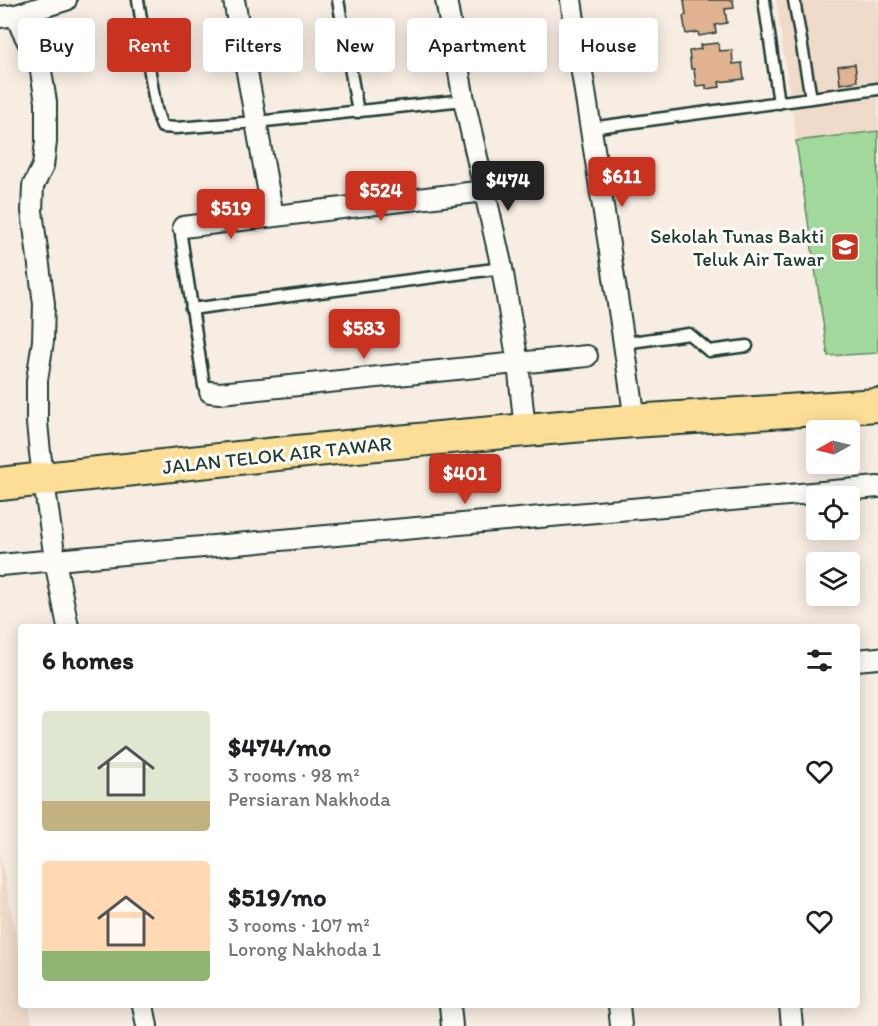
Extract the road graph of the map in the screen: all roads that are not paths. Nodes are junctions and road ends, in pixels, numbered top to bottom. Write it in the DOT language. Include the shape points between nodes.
graph roads {
  1 [pos="66,0"];
  2 [pos="138,0"];
  3 [pos="234,0"];
  4 [pos="338,0"];
  5 [pos="446,0"];
  6 [pos="571,0"];
  7 [pos="764,0"];
  8 [pos="794,0"];
  9 [pos="8,16"];
  10 [pos="878,89"];
  11 [pos="811,98"];
  12 [pos="464,100"];
  13 [pos="779,103"];
  14 [pos="358,112"];
  15 [pos="256,122"];
  16 [pos="590,128"];
  17 [pos="485,191"];
  18 [pos="273,216"];
  19 [pos="183,227"];
  20 [pos="502,268"];
  21 [pos="191,309"];
  22 [pos="624,343"];
  23 [pos="747,346"];
  24 [pos="587,356"];
  25 [pos="518,363"];
  26 [pos="210,392"];
  27 [pos="878,405"];
  28 [pos="635,421"];
  29 [pos="525,430"];
  30 [pos="43,479"];
  31 [pos="0,484"];
  32 [pos="878,487"];
  33 [pos="54,560"];
  34 [pos="0,565"];
  35 [pos="67,624"];
  36 [pos="878,658"];
  37 [pos="860,660"];
  38 [pos="144,1008"];
  39 [pos="450,1008"];
  40 [pos="619,1008"];
  41 [pos="790,1008"];
  42 [pos="147,1026"];
  43 [pos="452,1026"];
  44 [pos="621,1026"];
  45 [pos="792,1026"];
  1 -- 9 [label="street"];
  2 -- 15 [label="lane" via="162,127"];
  3 -- 15 [label="street"];
  4 -- 14 [label="lane"];
  5 -- 12 [label="street"];
  6 -- 16 [label="street"];
  7 -- 13 [label="lane"];
  8 -- 11 [label="lane"];
  9 -- 30 [label="street" via="22,30 40,65 46,102 43,166 33,186 32,211 44,304 37,391"];
  10 -- 11 [label="lane"];
  11 -- 13 [label="lane"];
  12 -- 14 [label="lane"];
  12 -- 17 [label="street"];
  13 -- 16 [label="lane"];
  14 -- 15 [label="lane"];
  15 -- 18 [label="street"];
  16 -- 22 [label="street"];
  17 -- 18 [label="street"];
  17 -- 20 [label="street"];
  18 -- 19 [label="street"];
  19 -- 21 [label="lane"];
  20 -- 21 [label="lane"];
  20 -- 25 [label="street"];
  21 -- 26 [label="lane" via="204,386"];
  22 -- 23 [label="lane" via="688,334 709,351"];
  22 -- 28 [label="street"];
  24 -- 25 [label="street"];
  25 -- 26 [label="street"];
  25 -- 29 [label="street"];
  27 -- 28 [label="main road, JALAN TELOK AIR TAWAR"];
  28 -- 29 [label="main road, JALAN TELOK AIR TAWAR"];
  29 -- 30 [label="main road, JALAN TELOK AIR TAWAR"];
  30 -- 31 [label="main road, JALAN TELOK AIR TAWAR"];
  30 -- 33 [label="street"];
  32 -- 33 [label="street"];
  33 -- 34 [label="street"];
  33 -- 35 [label="street"];
  36 -- 37 [label="street"];
  38 -- 42 [label="street"];
  39 -- 43 [label="street"];
  40 -- 44 [label="street"];
  41 -- 45 [label="street"];
}
